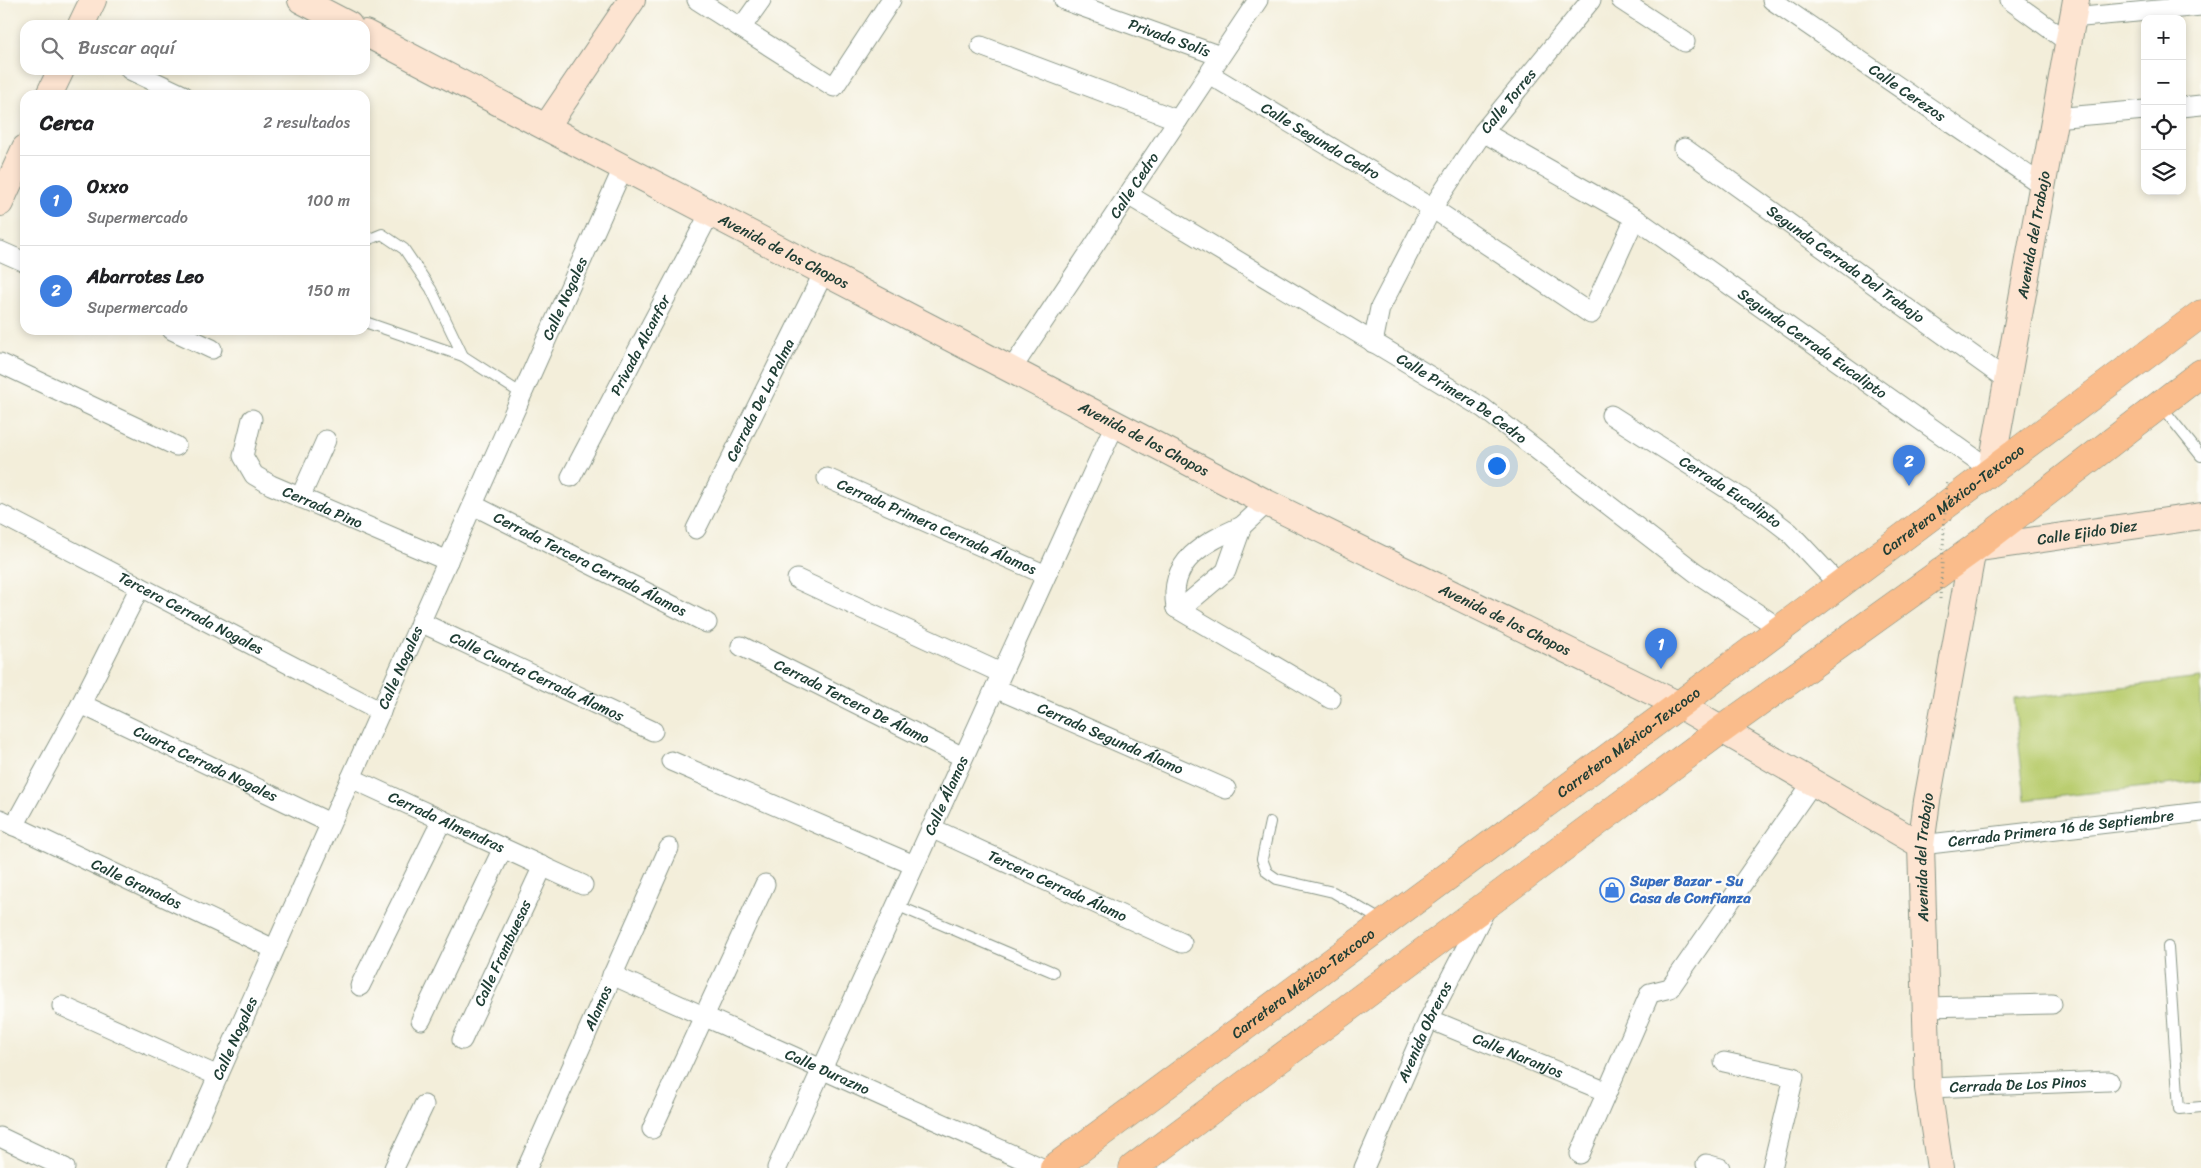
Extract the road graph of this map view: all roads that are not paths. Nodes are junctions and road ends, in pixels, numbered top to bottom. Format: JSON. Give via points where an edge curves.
{"nodes":[{"id":1,"x":92,"y":0,"type":"edge"},
{"id":2,"x":632,"y":0,"type":"edge"},
{"id":3,"x":697,"y":0,"type":"edge"},
{"id":4,"x":761,"y":0,"type":"edge"},
{"id":5,"x":891,"y":0,"type":"edge"},
{"id":6,"x":1064,"y":0,"type":"edge"},
{"id":7,"x":1258,"y":0,"type":"edge"},
{"id":8,"x":1591,"y":0,"type":"edge"},
{"id":9,"x":1621,"y":0,"type":"edge"},
{"id":10,"x":1772,"y":0,"type":"edge"},
{"id":11,"x":2010,"y":0,"type":"edge"},
{"id":12,"x":309,"y":2,"type":"edge"},
{"id":13,"x":2201,"y":6,"type":"edge"},
{"id":14,"x":83,"y":20,"type":"edge"},
{"id":15,"x":340,"y":20,"type":"edge"},
{"id":16,"x":2072,"y":20,"type":"edge"},
{"id":17,"x":741,"y":28,"type":"junction"},
{"id":18,"x":370,"y":36,"type":"edge"},
{"id":19,"x":1685,"y":42,"type":"dead end"},
{"id":20,"x":981,"y":46,"type":"dead end"},
{"id":21,"x":1220,"y":56,"type":"junction"},
{"id":22,"x":1209,"y":74,"type":"junction"},
{"id":23,"x":59,"y":75,"type":"edge"},
{"id":24,"x":141,"y":75,"type":"edge"},
{"id":25,"x":51,"y":90,"type":"edge"},
{"id":26,"x":172,"y":90,"type":"edge"},
{"id":27,"x":2201,"y":105,"type":"edge"},
{"id":28,"x":2186,"y":107,"type":"edge"},
{"id":29,"x":2141,"y":110,"type":"edge"},
{"id":30,"x":2054,"y":118,"type":"junction"},
{"id":31,"x":1178,"y":120,"type":"junction"},
{"id":32,"x":546,"y":128,"type":"junction"},
{"id":33,"x":1483,"y":132,"type":"junction"},
{"id":34,"x":1684,"y":148,"type":"dead end"},
{"id":35,"x":20,"y":157,"type":"edge"},
{"id":36,"x":623,"y":168,"type":"junction"},
{"id":37,"x":2042,"y":185,"type":"junction"},
{"id":38,"x":3,"y":188,"type":"edge"},
{"id":39,"x":1128,"y":195,"type":"junction"},
{"id":40,"x":1432,"y":208,"type":"junction"},
{"id":41,"x":710,"y":213,"type":"junction"},
{"id":42,"x":1635,"y":218,"type":"junction"},
{"id":43,"x":370,"y":239,"type":"edge"},
{"id":44,"x":0,"y":251,"type":"edge"},
{"id":45,"x":20,"y":260,"type":"edge"},
{"id":46,"x":824,"y":272,"type":"junction"},
{"id":47,"x":2201,"y":314,"type":"edge"},
{"id":48,"x":370,"y":324,"type":"edge"},
{"id":49,"x":183,"y":335,"type":"edge"},
{"id":50,"x":1373,"y":343,"type":"junction"},
{"id":51,"x":212,"y":349,"type":"dead end"},
{"id":52,"x":463,"y":356,"type":"junction"},
{"id":53,"x":0,"y":363,"type":"edge"},
{"id":54,"x":1011,"y":370,"type":"junction"},
{"id":55,"x":2201,"y":373,"type":"edge"},
{"id":56,"x":2007,"y":380,"type":"junction"},
{"id":57,"x":522,"y":394,"type":"junction"},
{"id":58,"x":2160,"y":405,"type":"junction"},
{"id":59,"x":1612,"y":415,"type":"dead end"},
{"id":60,"x":252,"y":419,"type":"dead end"},
{"id":61,"x":1115,"y":424,"type":"junction"},
{"id":62,"x":326,"y":440,"type":"dead end"},
{"id":63,"x":176,"y":446,"type":"dead end"},
{"id":64,"x":2201,"y":456,"type":"edge"},
{"id":65,"x":1991,"y":470,"type":"junction"},
{"id":66,"x":571,"y":477,"type":"dead end"},
{"id":67,"x":827,"y":478,"type":"dead end"},
{"id":68,"x":300,"y":498,"type":"junction"},
{"id":69,"x":1267,"y":503,"type":"junction"},
{"id":70,"x":473,"y":506,"type":"junction"},
{"id":71,"x":0,"y":514,"type":"edge"},
{"id":72,"x":2201,"y":516,"type":"edge"},
{"id":73,"x":1242,"y":526,"type":"junction"},
{"id":74,"x":696,"y":529,"type":"dead end"},
{"id":75,"x":1973,"y":549,"type":"junction"},
{"id":76,"x":448,"y":561,"type":"junction"},
{"id":77,"x":1046,"y":575,"type":"junction"},
{"id":78,"x":797,"y":579,"type":"dead end"},
{"id":79,"x":1838,"y":584,"type":"junction"},
{"id":80,"x":140,"y":587,"type":"junction"},
{"id":81,"x":1176,"y":608,"type":"junction"},
{"id":82,"x":420,"y":622,"type":"junction"},
{"id":83,"x":707,"y":623,"type":"dead end"},
{"id":84,"x":1779,"y":628,"type":"junction"},
{"id":85,"x":740,"y":646,"type":"dead end"},
{"id":86,"x":998,"y":681,"type":"junction"},
{"id":87,"x":1330,"y":700,"type":"dead end"},
{"id":88,"x":81,"y":704,"type":"junction"},
{"id":89,"x":1679,"y":705,"type":"junction"},
{"id":90,"x":381,"y":712,"type":"junction"},
{"id":91,"x":1721,"y":730,"type":"junction"},
{"id":92,"x":653,"y":732,"type":"dead end"},
{"id":93,"x":963,"y":757,"type":"junction"},
{"id":94,"x":671,"y":761,"type":"dead end"},
{"id":95,"x":351,"y":778,"type":"junction"},
{"id":96,"x":1813,"y":782,"type":"junction"},
{"id":97,"x":1226,"y":789,"type":"dead end"},
{"id":98,"x":2201,"y":812,"type":"edge"},
{"id":99,"x":442,"y":820,"type":"junction"},
{"id":100,"x":1270,"y":822,"type":"dead end"},
{"id":101,"x":7,"y":823,"type":"edge"},
{"id":102,"x":330,"y":823,"type":"junction"},
{"id":103,"x":931,"y":828,"type":"junction"},
{"id":104,"x":1921,"y":845,"type":"junction"},
{"id":105,"x":503,"y":848,"type":"junction"},
{"id":106,"x":669,"y":848,"type":"dead end"},
{"id":107,"x":914,"y":865,"type":"junction"},
{"id":108,"x":543,"y":866,"type":"junction"},
{"id":109,"x":765,"y":884,"type":"dead end"},
{"id":110,"x":584,"y":885,"type":"dead end"},
{"id":111,"x":1491,"y":900,"type":"junction"},
{"id":112,"x":896,"y":905,"type":"junction"},
{"id":113,"x":1385,"y":923,"type":"junction"},
{"id":114,"x":1182,"y":943,"type":"dead end"},
{"id":115,"x":2168,"y":947,"type":"dead end"},
{"id":116,"x":274,"y":949,"type":"junction"},
{"id":117,"x":1053,"y":972,"type":"dead end"},
{"id":118,"x":612,"y":975,"type":"junction"},
{"id":119,"x":360,"y":986,"type":"dead end"},
{"id":120,"x":2052,"y":1004,"type":"dead end"},
{"id":121,"x":62,"y":1006,"type":"dead end"},
{"id":122,"x":1926,"y":1007,"type":"junction"},
{"id":123,"x":704,"y":1016,"type":"junction"},
{"id":124,"x":421,"y":1020,"type":"dead end"},
{"id":125,"x":1429,"y":1020,"type":"junction"},
{"id":126,"x":462,"y":1040,"type":"dead end"},
{"id":127,"x":1724,"y":1062,"type":"dead end"},
{"id":128,"x":821,"y":1069,"type":"junction"},
{"id":129,"x":218,"y":1076,"type":"junction"},
{"id":130,"x":2109,"y":1081,"type":"dead end"},
{"id":131,"x":1928,"y":1088,"type":"junction"},
{"id":132,"x":1607,"y":1092,"type":"junction"},
{"id":133,"x":424,"y":1105,"type":"dead end"},
{"id":134,"x":2201,"y":1107,"type":"edge"},
{"id":135,"x":652,"y":1129,"type":"dead end"},
{"id":136,"x":0,"y":1136,"type":"edge"},
{"id":137,"x":1580,"y":1154,"type":"dead end"},
{"id":138,"x":65,"y":1168,"type":"edge"},
{"id":139,"x":177,"y":1168,"type":"edge"},
{"id":140,"x":394,"y":1168,"type":"edge"},
{"id":141,"x":527,"y":1168,"type":"edge"},
{"id":142,"x":776,"y":1168,"type":"edge"},
{"id":143,"x":1042,"y":1168,"type":"edge"},
{"id":144,"x":1054,"y":1168,"type":"edge"},
{"id":145,"x":1134,"y":1168,"type":"edge"},
{"id":146,"x":1364,"y":1168,"type":"edge"},
{"id":147,"x":1772,"y":1168,"type":"edge"},
{"id":148,"x":1940,"y":1168,"type":"edge"}],
"edges":[{"from":1,"to":14,"type":"street"},
{"from":2,"to":32,"type":"street"},
{"from":3,"to":17,"type":"street"},
{"from":4,"to":17,"type":"street"},
{"from":5,"to":17,"type":"street","via":[[834,87]]},
{"from":6,"to":21,"type":"street","name":"Privada Solís"},
{"from":7,"to":21,"type":"street","name":"Calle Cedro"},
{"from":8,"to":33,"type":"street","name":"Calle Torres"},
{"from":9,"to":19,"type":"street"},
{"from":10,"to":37,"type":"street","name":"Calle Cerezos"},
{"from":11,"to":16,"type":"street"},
{"from":12,"to":15,"type":"street"},
{"from":13,"to":16,"type":"street"},
{"from":16,"to":30,"type":"street","name":"Avenida del Trabajo"},
{"from":18,"to":32,"type":"street","name":"Avenida de los Chopos"},
{"from":20,"to":31,"type":"street"},
{"from":21,"to":22,"type":"street","name":"Calle Cedro"},
{"from":22,"to":31,"type":"street","name":"Calle Cedro"},
{"from":22,"to":40,"type":"street","name":"Calle Segunda Cedro"},
{"from":23,"to":25,"type":"street"},
{"from":24,"to":26,"type":"street"},
{"from":27,"to":28,"type":"street"},
{"from":29,"to":30,"type":"street"},
{"from":30,"to":37,"type":"street","name":"Avenida del Trabajo"},
{"from":31,"to":39,"type":"street","name":"Calle Cedro"},
{"from":32,"to":36,"type":"street","name":"Avenida de los Chopos"},
{"from":33,"to":40,"type":"street","name":"Calle Torres"},
{"from":33,"to":42,"type":"street","name":"Segunda Cerrada Eucalipto"},
{"from":34,"to":56,"type":"street","name":"Segunda Cerrada Del Trabajo"},
{"from":35,"to":38,"type":"street"},
{"from":36,"to":41,"type":"street","name":"Avenida de los Chopos"},
{"from":36,"to":57,"type":"street","name":"Calle Nogales"},
{"from":37,"to":56,"type":"street","name":"Avenida del Trabajo"},
{"from":39,"to":50,"type":"street","name":"Calle Primera De Cedro"},
{"from":39,"to":54,"type":"street","name":"Calle Cedro"},
{"from":40,"to":42,"type":"street","via":[[1591,314]]},
{"from":40,"to":50,"type":"street","name":"Calle Torres","via":[[1380,308]]},
{"from":41,"to":46,"type":"street","name":"Avenida de los Chopos"},
{"from":41,"to":66,"type":"street","name":"Privada Alcanfor"},
{"from":42,"to":65,"type":"street","name":"Segunda Cerrada Eucalipto"},
{"from":43,"to":52,"type":"lane","via":[[382,234],[404,249],[431,289]]},
{"from":44,"to":45,"type":"street"},
{"from":46,"to":54,"type":"street","name":"Avenida de los Chopos"},
{"from":46,"to":74,"type":"street","name":"Cerrada De La Palma"},
{"from":47,"to":65,"type":"highway","name":"Carretera México-Texcoco"},
{"from":48,"to":52,"type":"lane"},
{"from":49,"to":51,"type":"street"},
{"from":50,"to":84,"type":"street","name":"Calle Primera De Cedro","via":[[1483,408],[1695,572]]},
{"from":52,"to":57,"type":"lane"},
{"from":53,"to":63,"type":"street"},
{"from":54,"to":61,"type":"street","name":"Avenida de los Chopos"},
{"from":55,"to":58,"type":"highway"},
{"from":56,"to":65,"type":"street","name":"Avenida del Trabajo"},
{"from":57,"to":70,"type":"street","name":"Calle Nogales"},
{"from":58,"to":64,"type":"lane"},
{"from":58,"to":75,"type":"highway"},
{"from":59,"to":79,"type":"street","name":"Cerrada Eucalipto","via":[[1759,509],[1789,532]]},
{"from":60,"to":68,"type":"street","name":"Cerrada Pino","via":[[243,456],[254,475]]},
{"from":61,"to":69,"type":"street","name":"Avenida de los Chopos"},
{"from":61,"to":77,"type":"street","name":"Calle Álamos"},
{"from":62,"to":68,"type":"street"},
{"from":65,"to":79,"type":"highway","name":"Carretera México-Texcoco"},
{"from":67,"to":77,"type":"street","name":"Cerrada Primera Cerrada Álamos"},
{"from":68,"to":76,"type":"street","name":"Cerrada Pino"},
{"from":69,"to":73,"type":"street"},
{"from":69,"to":89,"type":"street","name":"Avenida de los Chopos"},
{"from":70,"to":76,"type":"street","name":"Calle Nogales"},
{"from":70,"to":83,"type":"street","name":"Cerrada Tercera Cerrada Álamos"},
{"from":71,"to":80,"type":"street","name":"Tercera Cerrada Nogales"},
{"from":72,"to":75,"type":"street","name":"Calle Ejido Diez"},
{"from":73,"to":81,"type":"street","via":[[1226,571],[1188,603]]},
{"from":73,"to":81,"type":"street","via":[[1194,552],[1178,573],[1173,591]]},
{"from":75,"to":91,"type":"highway"},
{"from":75,"to":104,"type":"street","name":"Avenida del Trabajo"},
{"from":76,"to":82,"type":"street","name":"Calle Nogales"},
{"from":77,"to":86,"type":"street","name":"Calle Álamos"},
{"from":78,"to":86,"type":"street","name":"Cerrada Segunda Álamo"},
{"from":79,"to":84,"type":"highway","name":"Carretera México-Texcoco"},
{"from":80,"to":88,"type":"street"},
{"from":80,"to":90,"type":"street","name":"Tercera Cerrada Nogales"},
{"from":81,"to":87,"type":"street"},
{"from":82,"to":90,"type":"street","name":"Calle Nogales"},
{"from":82,"to":92,"type":"street","name":"Calle Cuarta Cerrada Álamos"},
{"from":84,"to":89,"type":"highway","name":"Carretera México-Texcoco"},
{"from":85,"to":93,"type":"street","name":"Cerrada Tercera De Álamo"},
{"from":86,"to":93,"type":"street","name":"Calle Álamos"},
{"from":86,"to":97,"type":"street","name":"Cerrada Segunda Álamo"},
{"from":88,"to":101,"type":"street"},
{"from":88,"to":102,"type":"street","name":"Cuarta Cerrada Nogales"},
{"from":89,"to":91,"type":"street","name":"Avenida de los Chopos"},
{"from":89,"to":113,"type":"highway","name":"Carretera México-Texcoco"},
{"from":90,"to":95,"type":"street","name":"Calle Nogales"},
{"from":91,"to":96,"type":"street","name":"Avenida de los Chopos"},
{"from":91,"to":111,"type":"highway"},
{"from":93,"to":103,"type":"street","name":"Calle Álamos"},
{"from":94,"to":107,"type":"street"},
{"from":95,"to":99,"type":"street","name":"Cerrada Almendras"},
{"from":95,"to":102,"type":"street","name":"Calle Nogales"},
{"from":96,"to":104,"type":"street","name":"Avenida de los Chopos"},
{"from":96,"to":132,"type":"street","via":[[1670,988],[1650,993]]},
{"from":98,"to":104,"type":"street","name":"Cerrada Primera 16 de Septiembre"},
{"from":99,"to":105,"type":"street","name":"Cerrada Almendras"},
{"from":99,"to":119,"type":"street"},
{"from":100,"to":113,"type":"lane","via":[[1262,859],[1267,872],[1277,879],[1333,892]]},
{"from":101,"to":116,"type":"street","name":"Calle Granados"},
{"from":102,"to":116,"type":"street","name":"Calle Nogales"},
{"from":103,"to":107,"type":"street","name":"Calle Álamos"},
{"from":103,"to":114,"type":"street","name":"Tercera Cerrada Álamo"},
{"from":104,"to":122,"type":"street","name":"Avenida del Trabajo"},
{"from":105,"to":108,"type":"street","name":"Cerrada Almendras"},
{"from":105,"to":124,"type":"street"},
{"from":106,"to":118,"type":"street","name":"Alamos"},
{"from":107,"to":112,"type":"street","name":"Calle Álamos"},
{"from":108,"to":110,"type":"street","name":"Cerrada Almendras"},
{"from":108,"to":126,"type":"street","name":"Calle Frambuesas"},
{"from":109,"to":123,"type":"street"},
{"from":111,"to":125,"type":"street","name":"Avenida Obreros"},
{"from":111,"to":145,"type":"highway"},
{"from":112,"to":117,"type":"lane"},
{"from":112,"to":128,"type":"street","name":"Calle Álamos"},
{"from":113,"to":144,"type":"highway","name":"Carretera México-Texcoco"},
{"from":115,"to":134,"type":"lane","via":[[2179,1108]]},
{"from":116,"to":129,"type":"street","name":"Calle Nogales"},
{"from":118,"to":123,"type":"street","name":"Calle Durazno"},
{"from":118,"to":141,"type":"street","name":"Alamos"},
{"from":120,"to":122,"type":"street"},
{"from":121,"to":129,"type":"street"},
{"from":122,"to":131,"type":"street","name":"Avenida del Trabajo"},
{"from":123,"to":128,"type":"street","name":"Calle Durazno"},
{"from":123,"to":135,"type":"street"},
{"from":125,"to":132,"type":"street","name":"Calle Naranjos"},
{"from":125,"to":146,"type":"street","name":"Avenida Obreros"},
{"from":127,"to":147,"type":"street","via":[[1794,1077]]},
{"from":128,"to":142,"type":"street","name":"Calle Álamos"},
{"from":128,"to":143,"type":"street","name":"Calle Durazno"},
{"from":129,"to":139,"type":"street","name":"Calle Nogales"},
{"from":130,"to":131,"type":"street","name":"Cerrada De Los Pinos"},
{"from":131,"to":148,"type":"street","name":"Avenida del Trabajo"},
{"from":132,"to":137,"type":"street"},
{"from":133,"to":140,"type":"street"},
{"from":136,"to":138,"type":"street"}]}
